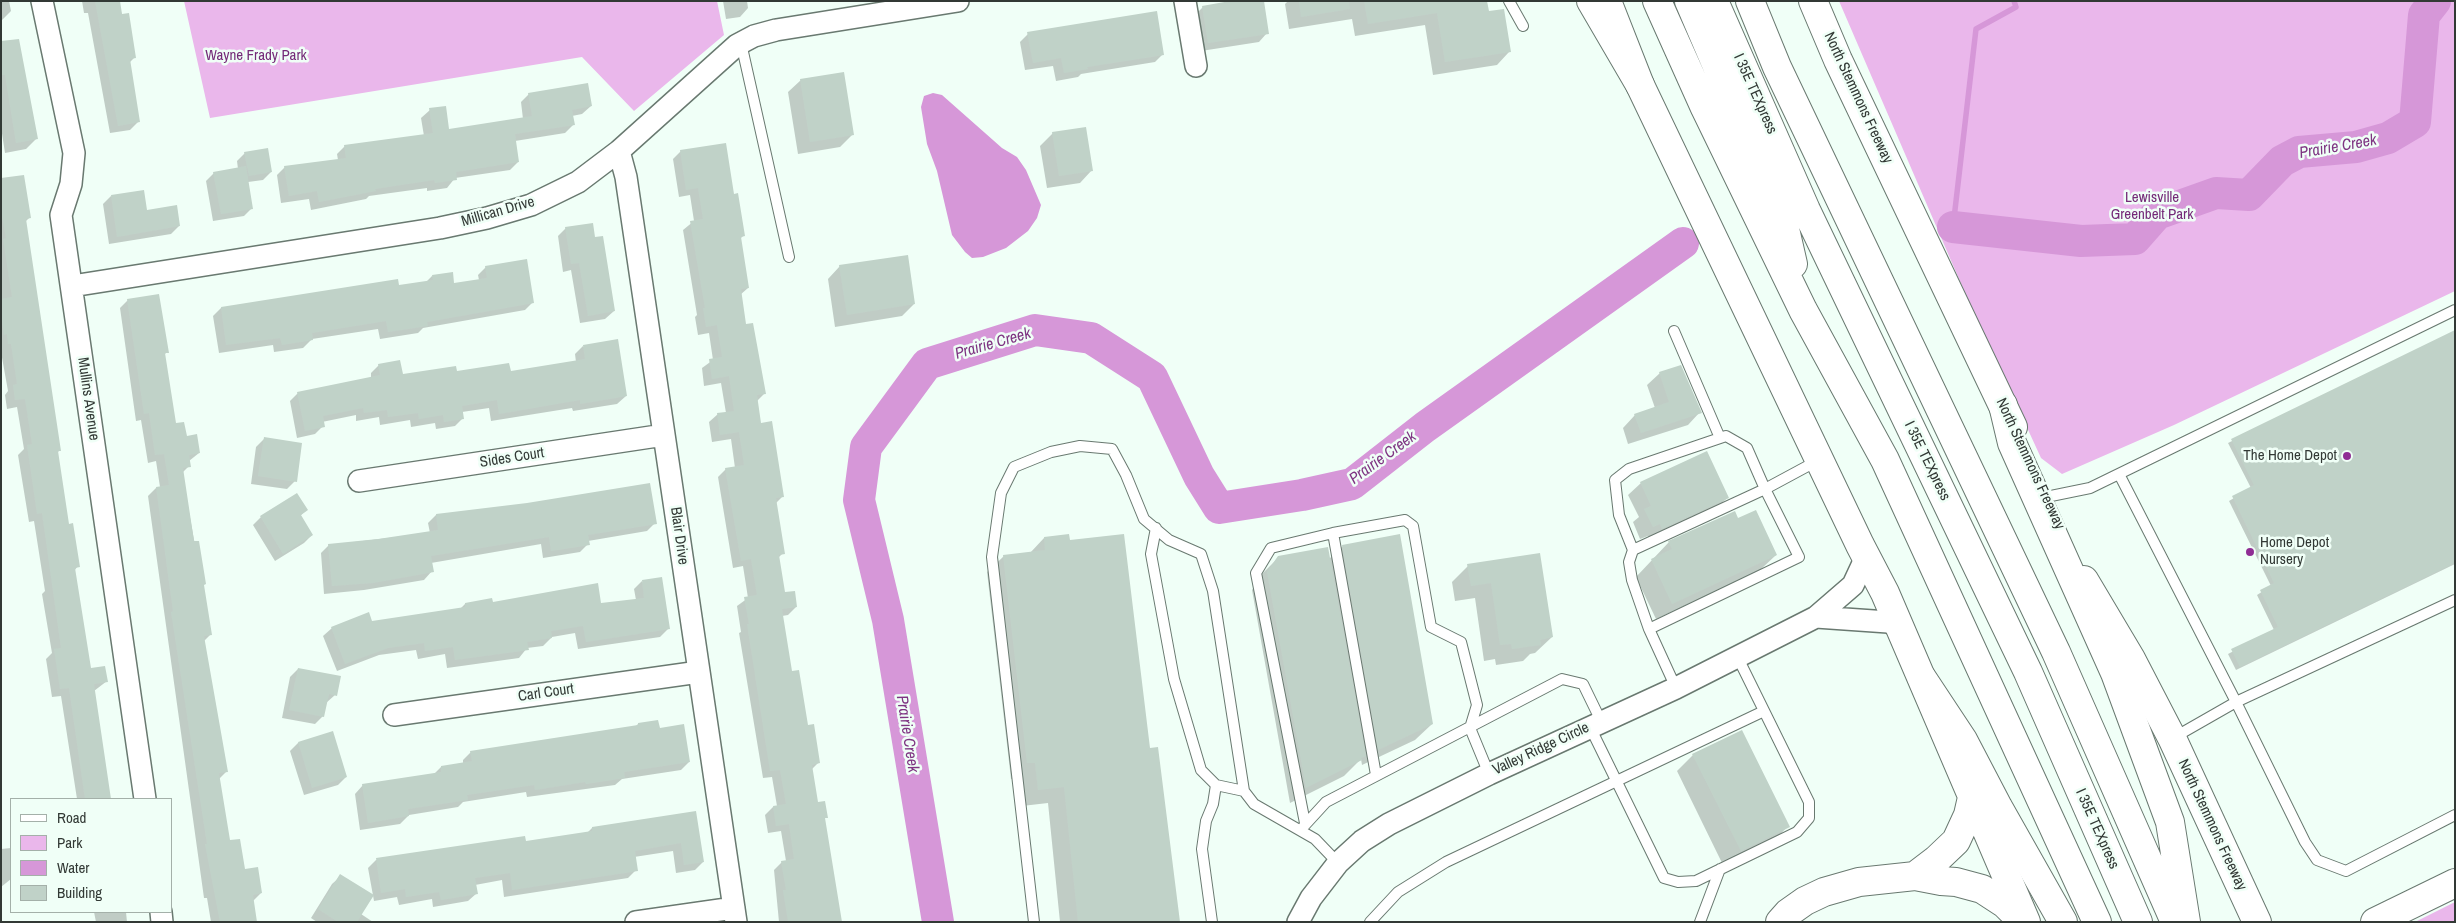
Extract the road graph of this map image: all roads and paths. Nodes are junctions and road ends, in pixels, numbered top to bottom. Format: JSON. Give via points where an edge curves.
{"nodes":[{"id":1,"x":42,"y":1,"type":"edge"},
{"id":2,"x":958,"y":1,"type":"edge"},
{"id":3,"x":1185,"y":1,"type":"edge"},
{"id":4,"x":1509,"y":1,"type":"edge"},
{"id":5,"x":1591,"y":1,"type":"edge"},
{"id":6,"x":1607,"y":1,"type":"edge"},
{"id":7,"x":1657,"y":1,"type":"edge"},
{"id":8,"x":1689,"y":1,"type":"edge"},
{"id":9,"x":1714,"y":1,"type":"edge"},
{"id":10,"x":1750,"y":1,"type":"edge"},
{"id":11,"x":1813,"y":1,"type":"edge"},
{"id":12,"x":889,"y":6,"type":"edge"},
{"id":13,"x":1523,"y":26,"type":"dead end"},
{"id":14,"x":741,"y":42,"type":"junction"},
{"id":15,"x":1196,"y":66,"type":"dead end"},
{"id":16,"x":1640,"y":85,"type":"junction"},
{"id":17,"x":619,"y":151,"type":"junction"},
{"id":18,"x":789,"y":257,"type":"dead end"},
{"id":19,"x":72,"y":286,"type":"junction"},
{"id":20,"x":1803,"y":310,"type":"junction"},
{"id":21,"x":2455,"y":310,"type":"edge"},
{"id":22,"x":1674,"y":330,"type":"dead end"},
{"id":23,"x":2003,"y":405,"type":"junction"},
{"id":24,"x":664,"y":435,"type":"junction"},
{"id":25,"x":1720,"y":438,"type":"junction"},
{"id":26,"x":1819,"y":460,"type":"junction"},
{"id":27,"x":2119,"y":474,"type":"junction"},
{"id":28,"x":359,"y":481,"type":"dead end"},
{"id":29,"x":1765,"y":489,"type":"junction"},
{"id":30,"x":2046,"y":498,"type":"junction"},
{"id":31,"x":1156,"y":528,"type":"junction"},
{"id":32,"x":1333,"y":533,"type":"junction"},
{"id":33,"x":1633,"y":550,"type":"junction"},
{"id":34,"x":1866,"y":557,"type":"junction"},
{"id":35,"x":2455,"y":600,"type":"edge"},
{"id":36,"x":1816,"y":617,"type":"junction"},
{"id":37,"x":1900,"y":626,"type":"junction"},
{"id":38,"x":1649,"y":629,"type":"junction"},
{"id":39,"x":1737,"y":656,"type":"junction"},
{"id":40,"x":699,"y":672,"type":"junction"},
{"id":41,"x":1922,"y":678,"type":"junction"},
{"id":42,"x":1676,"y":688,"type":"junction"},
{"id":43,"x":2236,"y":702,"type":"junction"},
{"id":44,"x":1764,"y":712,"type":"junction"},
{"id":45,"x":394,"y":715,"type":"dead end"},
{"id":46,"x":1595,"y":724,"type":"junction"},
{"id":47,"x":1470,"y":728,"type":"junction"},
{"id":48,"x":2172,"y":738,"type":"junction"},
{"id":49,"x":1490,"y":774,"type":"junction"},
{"id":50,"x":1376,"y":775,"type":"junction"},
{"id":51,"x":1617,"y":782,"type":"junction"},
{"id":52,"x":1216,"y":785,"type":"junction"},
{"id":53,"x":1244,"y":791,"type":"junction"},
{"id":54,"x":1973,"y":793,"type":"junction"},
{"id":55,"x":144,"y":798,"type":"edge"},
{"id":56,"x":2455,"y":816,"type":"edge"},
{"id":57,"x":1304,"y":827,"type":"junction"},
{"id":58,"x":1338,"y":863,"type":"junction"},
{"id":59,"x":1720,"y":869,"type":"junction"},
{"id":60,"x":1915,"y":876,"type":"junction"},
{"id":61,"x":2455,"y":883,"type":"edge"},
{"id":62,"x":735,"y":915,"type":"edge"},
{"id":63,"x":2254,"y":916,"type":"edge"},
{"id":64,"x":636,"y":922,"type":"edge"},
{"id":65,"x":1034,"y":922,"type":"edge"},
{"id":66,"x":1212,"y":922,"type":"edge"},
{"id":67,"x":1298,"y":922,"type":"edge"},
{"id":68,"x":1370,"y":922,"type":"edge"},
{"id":69,"x":1700,"y":922,"type":"edge"},
{"id":70,"x":1780,"y":922,"type":"edge"},
{"id":71,"x":2025,"y":922,"type":"edge"},
{"id":72,"x":2063,"y":922,"type":"edge"},
{"id":73,"x":2097,"y":922,"type":"edge"},
{"id":74,"x":2138,"y":922,"type":"edge"},
{"id":75,"x":2175,"y":922,"type":"edge"},
{"id":76,"x":2186,"y":922,"type":"edge"},
{"id":77,"x":2279,"y":922,"type":"edge"},
{"id":78,"x":2375,"y":922,"type":"edge"}],
"edges":[{"from":1,"to":19,"type":"street","name":"Mullins Avenue","via":[[74,153],[71,184],[61,216]]},
{"from":2,"to":12,"type":"street","name":"Millican Drive"},
{"from":3,"to":15,"type":"street"},
{"from":4,"to":13,"type":"lane"},
{"from":5,"to":16,"type":"main road"},
{"from":6,"to":16,"type":"main road"},
{"from":7,"to":20,"type":"main road"},
{"from":8,"to":20,"type":"main road","via":[[1783,220]]},
{"from":9,"to":74,"type":"main road","name":"I 35E TEXpress","via":[[1806,210],[2028,672]]},
{"from":10,"to":75,"type":"main road","via":[[1777,66],[2056,652]]},
{"from":11,"to":23,"type":"main road","name":"North Stemmons Freeway"},
{"from":12,"to":14,"type":"street","name":"Millican Drive","via":[[776,30]]},
{"from":14,"to":17,"type":"street","name":"Millican Drive"},
{"from":14,"to":18,"type":"lane"},
{"from":16,"to":26,"type":"main road"},
{"from":17,"to":19,"type":"street","name":"Millican Drive","via":[[578,182],[531,205],[487,218]]},
{"from":17,"to":24,"type":"street","name":"Blair Drive","via":[[626,177]]},
{"from":19,"to":55,"type":"street","name":"Mullins Avenue"},
{"from":20,"to":73,"type":"main road","via":[[1885,460]]},
{"from":21,"to":27,"type":"lane"},
{"from":22,"to":25,"type":"lane"},
{"from":23,"to":30,"type":"main road","name":"North Stemmons Freeway"},
{"from":23,"to":76,"type":"main road","via":[[2012,443],[2114,673],[2170,822]]},
{"from":24,"to":28,"type":"street","name":"Sides Court"},
{"from":24,"to":40,"type":"street","name":"Blair Drive"},
{"from":25,"to":29,"type":"lane","via":[[1726,436],[1747,448]]},
{"from":25,"to":33,"type":"lane","via":[[1629,469],[1615,480],[1619,515]]},
{"from":26,"to":29,"type":"lane"},
{"from":26,"to":34,"type":"main road"},
{"from":27,"to":30,"type":"lane","via":[[2090,488]]},
{"from":27,"to":43,"type":"lane"},
{"from":29,"to":33,"type":"lane"},
{"from":29,"to":38,"type":"lane","via":[[1799,557]]},
{"from":30,"to":48,"type":"main road","name":"North Stemmons Freeway","via":[[2084,580],[2131,659]]},
{"from":31,"to":52,"type":"lane","via":[[1151,554],[1174,679],[1201,770]]},
{"from":31,"to":53,"type":"lane","via":[[1169,540],[1201,554],[1213,591]]},
{"from":31,"to":65,"type":"lane","via":[[1144,519],[1112,449],[1080,446],[1051,452],[1014,467],[1001,493],[992,557]]},
{"from":32,"to":47,"type":"lane","via":[[1405,520],[1413,526],[1431,627],[1461,642],[1477,706]]},
{"from":32,"to":50,"type":"lane"},
{"from":32,"to":57,"type":"lane","via":[[1271,548],[1256,573]]},
{"from":33,"to":38,"type":"lane","via":[[1629,562],[1632,580]]},
{"from":34,"to":36,"type":"street","name":"Valley Ridge Circle","via":[[1854,585]]},
{"from":34,"to":37,"type":"main road"},
{"from":35,"to":43,"type":"lane"},
{"from":36,"to":37,"type":"street","via":[[1888,622]]},
{"from":36,"to":39,"type":"street","name":"Valley Ridge Circle"},
{"from":37,"to":41,"type":"main road"},
{"from":38,"to":42,"type":"lane"},
{"from":39,"to":42,"type":"street","name":"Valley Ridge Circle"},
{"from":39,"to":44,"type":"lane"},
{"from":40,"to":45,"type":"street","name":"Carl Court"},
{"from":40,"to":62,"type":"street","name":"Blair Drive"},
{"from":41,"to":54,"type":"main road"},
{"from":41,"to":72,"type":"main road","via":[[1963,740]]},
{"from":42,"to":46,"type":"street","name":"Valley Ridge Circle"},
{"from":43,"to":48,"type":"lane"},
{"from":43,"to":56,"type":"lane","via":[[2317,860],[2346,871]]},
{"from":44,"to":51,"type":"lane"},
{"from":44,"to":59,"type":"lane","via":[[1809,802],[1809,818],[1797,832]]},
{"from":46,"to":47,"type":"lane","via":[[1583,684],[1562,679]]},
{"from":46,"to":49,"type":"street","name":"Valley Ridge Circle"},
{"from":46,"to":51,"type":"lane"},
{"from":47,"to":49,"type":"lane"},
{"from":47,"to":50,"type":"lane"},
{"from":48,"to":63,"type":"main road","name":"North Stemmons Freeway"},
{"from":49,"to":58,"type":"street","name":"Valley Ridge Circle","via":[[1388,824],[1362,841]]},
{"from":50,"to":57,"type":"lane","via":[[1326,802]]},
{"from":51,"to":59,"type":"lane","via":[[1664,878],[1678,882],[1696,881]]},
{"from":51,"to":68,"type":"lane","via":[[1446,862],[1398,892]]},
{"from":52,"to":53,"type":"lane"},
{"from":52,"to":66,"type":"lane","via":[[1202,849]]},
{"from":53,"to":57,"type":"lane","via":[[1254,804]]},
{"from":54,"to":60,"type":"main road","via":[[1968,815],[1956,841]]},
{"from":54,"to":71,"type":"main road"},
{"from":57,"to":58,"type":"lane"},
{"from":58,"to":67,"type":"street","name":"Valley Ridge Circle","via":[[1311,898]]},
{"from":59,"to":69,"type":"lane"},
{"from":60,"to":70,"type":"main road","via":[[1859,882],[1824,892],[1805,901]]},
{"from":60,"to":71,"type":"main road","via":[[1982,889]]},
{"from":61,"to":78,"type":"main road"},
{"from":62,"to":64,"type":"street"},
{"from":63,"to":77,"type":"main road"}]}
